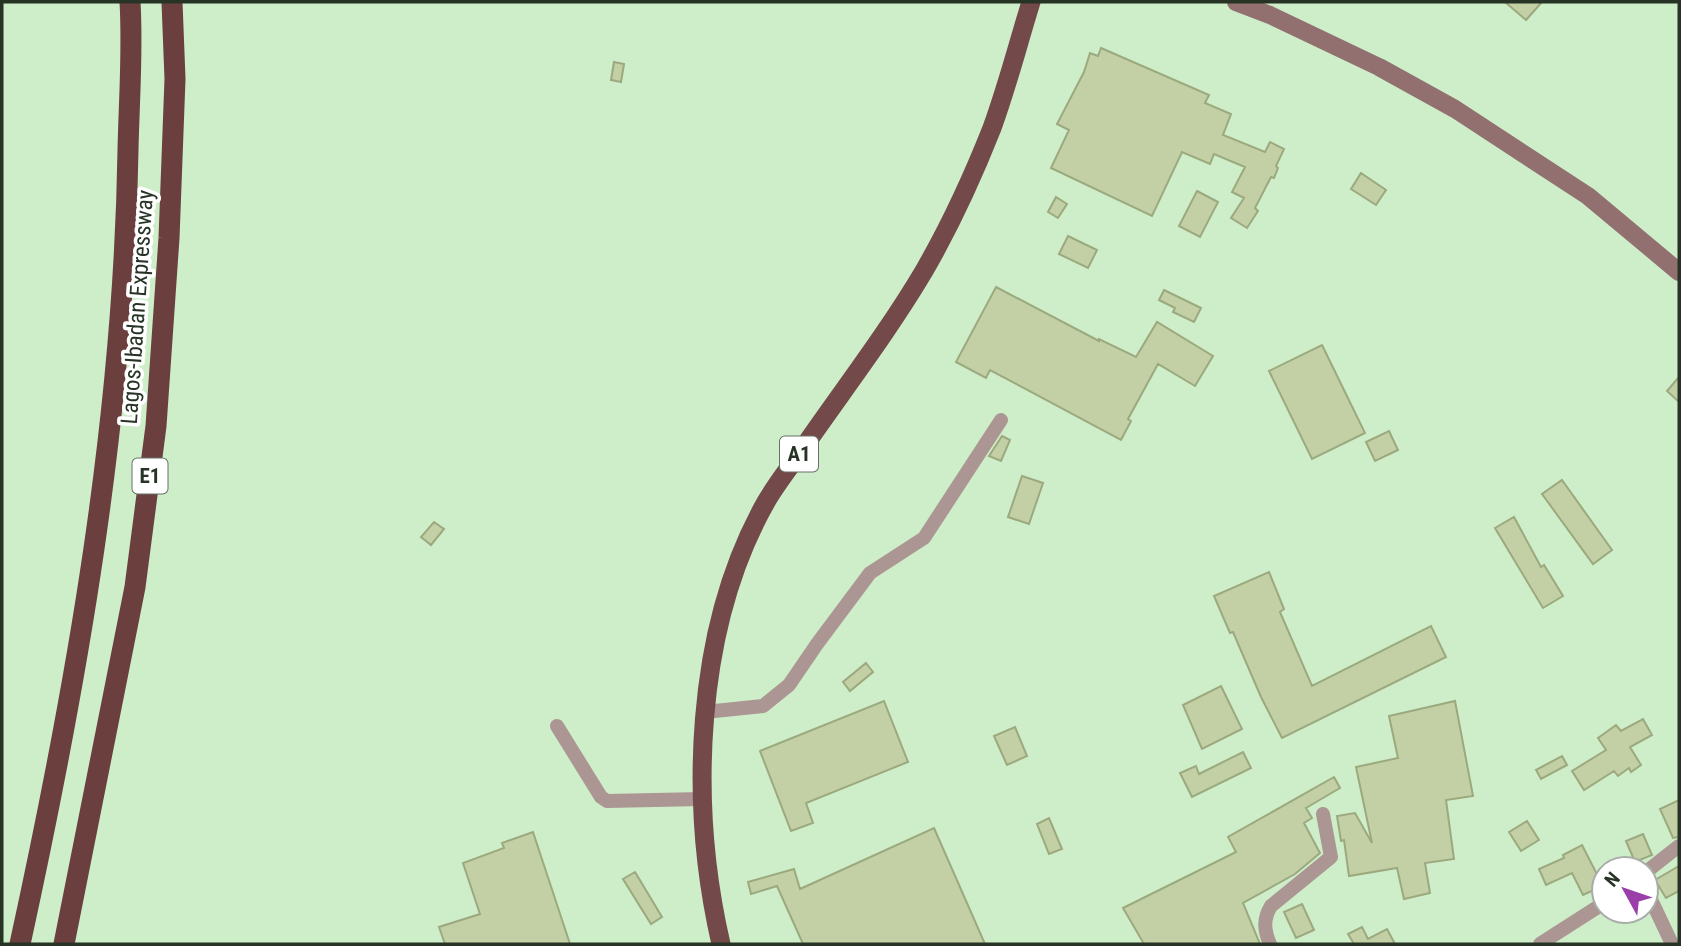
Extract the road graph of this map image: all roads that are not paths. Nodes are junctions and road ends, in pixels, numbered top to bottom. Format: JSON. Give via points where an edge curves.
{"nodes":[{"id":1,"x":130,"y":2,"type":"edge"},
{"id":2,"x":172,"y":2,"type":"edge"},
{"id":3,"x":1031,"y":2,"type":"edge"},
{"id":4,"x":1236,"y":2,"type":"edge"},
{"id":5,"x":1679,"y":272,"type":"edge"},
{"id":6,"x":1001,"y":420,"type":"dead end"},
{"id":7,"x":705,"y":712,"type":"junction"},
{"id":8,"x":557,"y":726,"type":"dead end"},
{"id":9,"x":702,"y":799,"type":"junction"},
{"id":10,"x":1323,"y":814,"type":"dead end"},
{"id":11,"x":1679,"y":846,"type":"edge"},
{"id":12,"x":1660,"y":861,"type":"edge"},
{"id":13,"x":1590,"y":912,"type":"edge"},
{"id":14,"x":1660,"y":919,"type":"edge"},
{"id":15,"x":20,"y":944,"type":"edge"},
{"id":16,"x":64,"y":944,"type":"edge"},
{"id":17,"x":721,"y":944,"type":"edge"},
{"id":18,"x":1270,"y":944,"type":"edge"},
{"id":19,"x":1540,"y":944,"type":"edge"},
{"id":20,"x":1672,"y":944,"type":"edge"}],
"edges":[{"from":1,"to":15,"type":"highway","name":"Lagos-Ibadan Expressway","number":"E1","via":[[127,218],[114,394],[55,782]]},
{"from":2,"to":16,"type":"highway","name":"Lagos-Ibadan Expressway","number":"E1","via":[[175,79],[169,238],[156,426],[135,587]]},
{"from":3,"to":7,"type":"highway","number":"A1","via":[[992,127],[925,268],[766,502],[724,609]]},
{"from":4,"to":5,"type":"main road","via":[[1379,67],[1455,109],[1588,196]]},
{"from":6,"to":7,"type":"street","via":[[923,538],[870,573],[789,685],[763,706]]},
{"from":7,"to":9,"type":"highway","number":"A1"},
{"from":8,"to":9,"type":"street","via":[[607,801]]},
{"from":9,"to":17,"type":"highway","number":"A1","via":[[712,906]]},
{"from":10,"to":18,"type":"street","via":[[1331,857],[1271,906],[1264,925]]},
{"from":11,"to":12,"type":"street"},
{"from":13,"to":19,"type":"street"},
{"from":14,"to":20,"type":"street"}]}
